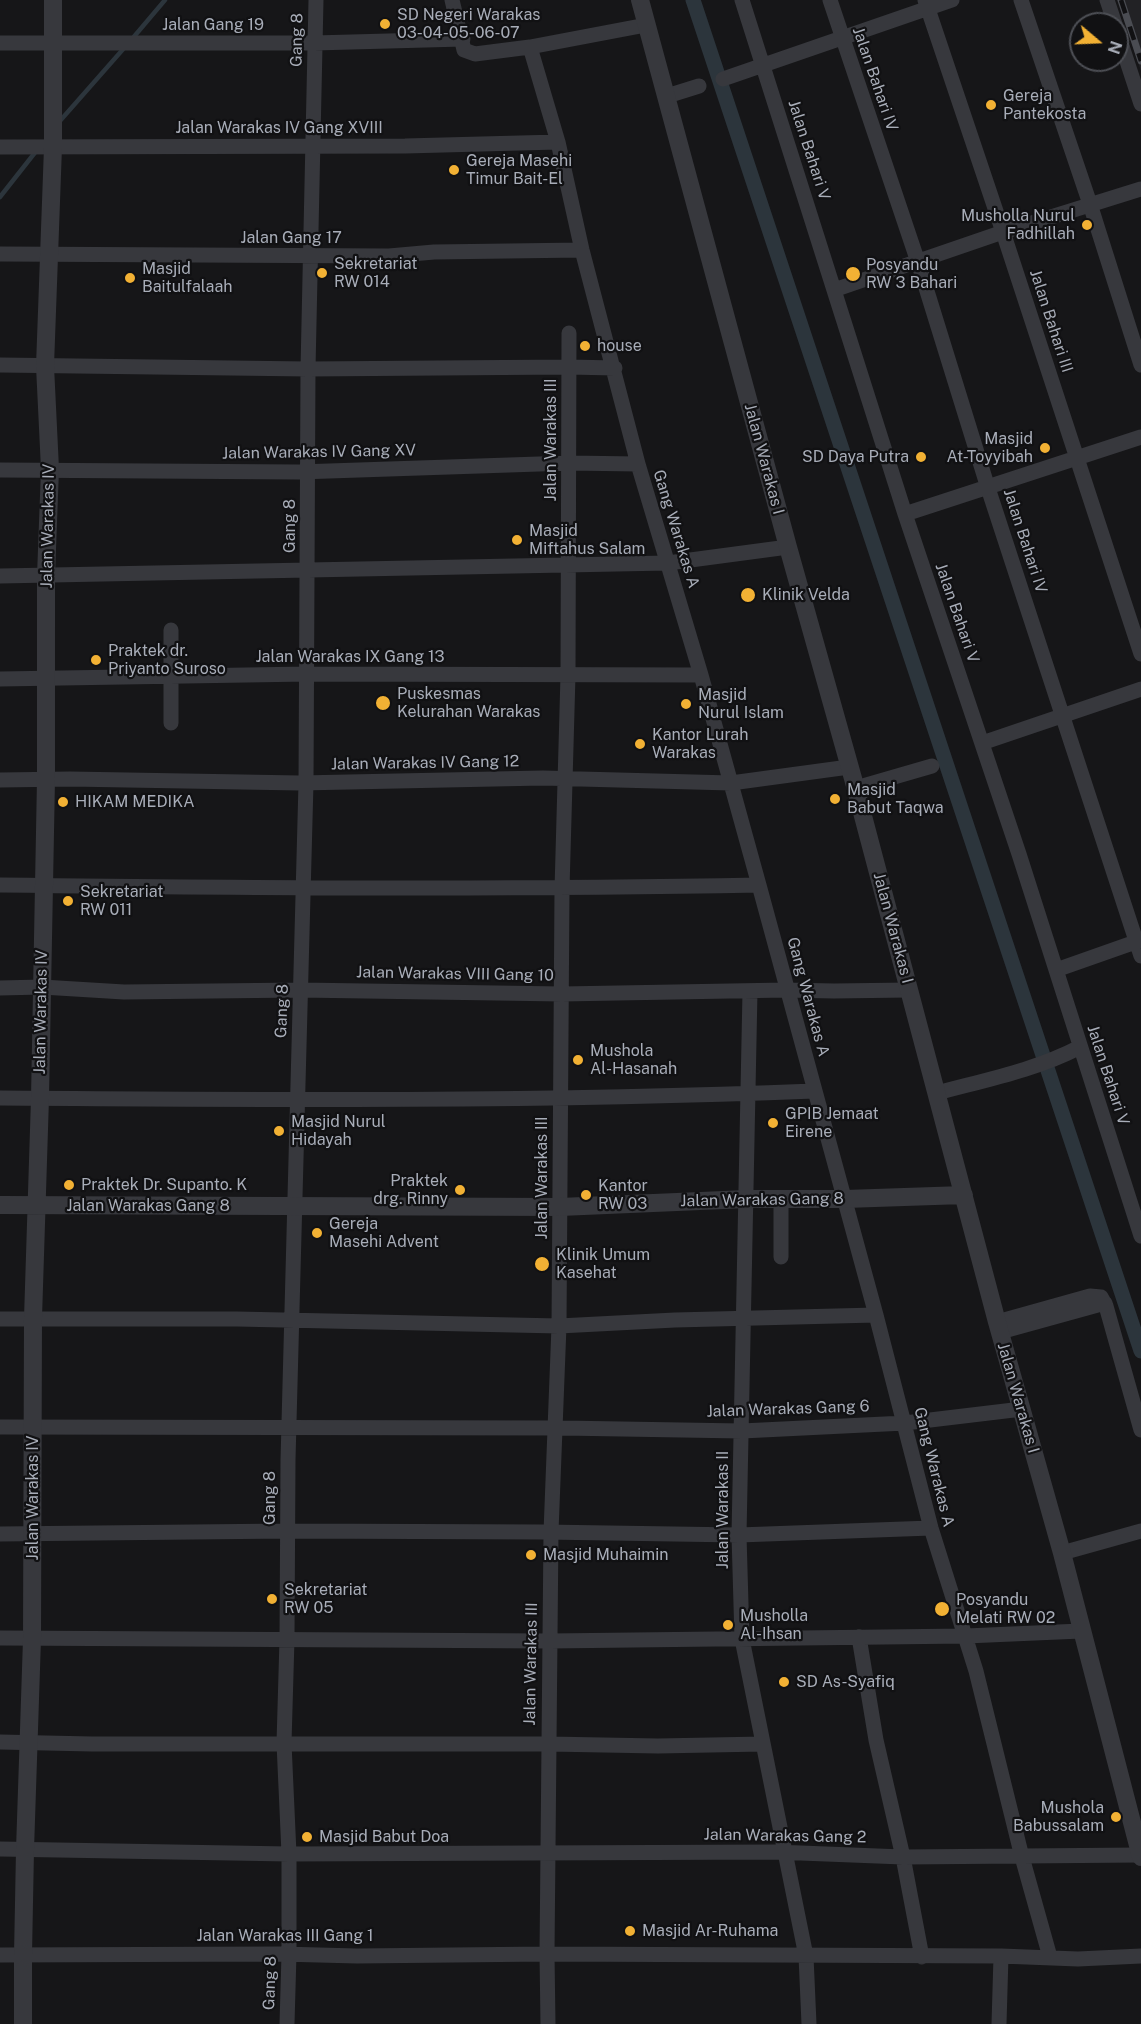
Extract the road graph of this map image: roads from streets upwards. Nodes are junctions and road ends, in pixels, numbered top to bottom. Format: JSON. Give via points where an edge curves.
{"nodes":[{"id":1,"x":53,"y":0,"type":"edge"},
{"id":2,"x":316,"y":0,"type":"edge"},
{"id":3,"x":452,"y":0,"type":"edge"},
{"id":4,"x":640,"y":0,"type":"edge"},
{"id":5,"x":742,"y":0,"type":"edge"},
{"id":6,"x":830,"y":0,"type":"edge"},
{"id":7,"x":952,"y":0,"type":"edge"},
{"id":8,"x":1021,"y":0,"type":"edge"},
{"id":9,"x":927,"y":4,"type":"edge"},
{"id":10,"x":646,"y":25,"type":"junction"},
{"id":11,"x":842,"y":37,"type":"junction"},
{"id":12,"x":463,"y":39,"type":"junction"},
{"id":13,"x":0,"y":43,"type":"edge"},
{"id":14,"x":53,"y":44,"type":"junction"},
{"id":15,"x":314,"y":44,"type":"junction"},
{"id":16,"x":530,"y":47,"type":"junction"},
{"id":17,"x":763,"y":64,"type":"junction"},
{"id":18,"x":1129,"y":68,"type":"edge"},
{"id":19,"x":723,"y":79,"type":"dead end"},
{"id":20,"x":699,"y":86,"type":"dead end"},
{"id":21,"x":667,"y":96,"type":"junction"},
{"id":22,"x":1141,"y":104,"type":"edge"},
{"id":23,"x":49,"y":140,"type":"junction"},
{"id":24,"x":558,"y":142,"type":"junction"},
{"id":25,"x":313,"y":146,"type":"junction"},
{"id":26,"x":0,"y":147,"type":"edge"},
{"id":27,"x":1141,"y":189,"type":"edge"},
{"id":28,"x":1090,"y":204,"type":"junction"},
{"id":29,"x":1004,"y":232,"type":"junction"},
{"id":30,"x":582,"y":250,"type":"junction"},
{"id":31,"x":0,"y":254,"type":"edge"},
{"id":32,"x":48,"y":256,"type":"junction"},
{"id":33,"x":310,"y":256,"type":"junction"},
{"id":34,"x":918,"y":262,"type":"junction"},
{"id":35,"x":834,"y":290,"type":"junction"},
{"id":36,"x":569,"y":333,"type":"dead end"},
{"id":37,"x":0,"y":365,"type":"edge"},
{"id":38,"x":1141,"y":365,"type":"edge"},
{"id":39,"x":45,"y":366,"type":"junction"},
{"id":40,"x":568,"y":367,"type":"junction"},
{"id":41,"x":615,"y":368,"type":"junction"},
{"id":42,"x":308,"y":369,"type":"junction"},
{"id":43,"x":1141,"y":437,"type":"edge"},
{"id":44,"x":1077,"y":458,"type":"junction"},
{"id":45,"x":569,"y":464,"type":"junction"},
{"id":46,"x":638,"y":464,"type":"junction"},
{"id":47,"x":0,"y":470,"type":"edge"},
{"id":48,"x":50,"y":470,"type":"junction"},
{"id":49,"x":308,"y":472,"type":"junction"},
{"id":50,"x":988,"y":488,"type":"junction"},
{"id":51,"x":905,"y":514,"type":"junction"},
{"id":52,"x":788,"y":547,"type":"junction"},
{"id":53,"x":668,"y":563,"type":"junction"},
{"id":54,"x":568,"y":566,"type":"junction"},
{"id":55,"x":307,"y":570,"type":"junction"},
{"id":56,"x":0,"y":576,"type":"edge"},
{"id":57,"x":46,"y":576,"type":"junction"},
{"id":58,"x":171,"y":630,"type":"dead end"},
{"id":59,"x":1141,"y":654,"type":"edge"},
{"id":60,"x":308,"y":674,"type":"junction"},
{"id":61,"x":568,"y":675,"type":"junction"},
{"id":62,"x":701,"y":675,"type":"junction"},
{"id":63,"x":171,"y":676,"type":"junction"},
{"id":64,"x":47,"y":678,"type":"junction"},
{"id":65,"x":0,"y":679,"type":"edge"},
{"id":66,"x":1141,"y":688,"type":"edge"},
{"id":67,"x":1062,"y":715,"type":"junction"},
{"id":68,"x":171,"y":723,"type":"dead end"},
{"id":69,"x":982,"y":742,"type":"junction"},
{"id":70,"x":932,"y":766,"type":"dead end"},
{"id":71,"x":849,"y":767,"type":"junction"},
{"id":72,"x":45,"y":779,"type":"junction"},
{"id":73,"x":565,"y":779,"type":"junction"},
{"id":74,"x":0,"y":780,"type":"edge"},
{"id":75,"x":306,"y":783,"type":"junction"},
{"id":76,"x":731,"y":783,"type":"junction"},
{"id":77,"x":856,"y":788,"type":"junction"},
{"id":78,"x":0,"y":885,"type":"edge"},
{"id":79,"x":44,"y":885,"type":"junction"},
{"id":80,"x":759,"y":885,"type":"junction"},
{"id":81,"x":304,"y":889,"type":"junction"},
{"id":82,"x":562,"y":889,"type":"junction"},
{"id":83,"x":1139,"y":946,"type":"edge"},
{"id":84,"x":1056,"y":970,"type":"junction"},
{"id":85,"x":42,"y":987,"type":"junction"},
{"id":86,"x":0,"y":988,"type":"edge"},
{"id":87,"x":300,"y":990,"type":"junction"},
{"id":88,"x":786,"y":990,"type":"junction"},
{"id":89,"x":909,"y":990,"type":"junction"},
{"id":90,"x":750,"y":991,"type":"junction"},
{"id":91,"x":562,"y":993,"type":"junction"},
{"id":92,"x":1080,"y":1047,"type":"junction"},
{"id":93,"x":814,"y":1091,"type":"junction"},
{"id":94,"x":749,"y":1093,"type":"junction"},
{"id":95,"x":937,"y":1093,"type":"junction"},
{"id":96,"x":561,"y":1097,"type":"junction"},
{"id":97,"x":0,"y":1098,"type":"edge"},
{"id":98,"x":40,"y":1098,"type":"junction"},
{"id":99,"x":297,"y":1100,"type":"junction"},
{"id":100,"x":964,"y":1195,"type":"junction"},
{"id":101,"x":1135,"y":1195,"type":"edge"},
{"id":102,"x":747,"y":1199,"type":"junction"},
{"id":103,"x":781,"y":1199,"type":"junction"},
{"id":104,"x":845,"y":1199,"type":"junction"},
{"id":105,"x":0,"y":1205,"type":"edge"},
{"id":106,"x":36,"y":1205,"type":"junction"},
{"id":107,"x":295,"y":1206,"type":"junction"},
{"id":108,"x":560,"y":1207,"type":"junction"},
{"id":109,"x":1141,"y":1236,"type":"edge"},
{"id":110,"x":781,"y":1257,"type":"dead end"},
{"id":111,"x":876,"y":1315,"type":"junction"},
{"id":112,"x":33,"y":1318,"type":"junction"},
{"id":113,"x":744,"y":1318,"type":"junction"},
{"id":114,"x":0,"y":1319,"type":"edge"},
{"id":115,"x":292,"y":1321,"type":"junction"},
{"id":116,"x":559,"y":1326,"type":"junction"},
{"id":117,"x":999,"y":1327,"type":"junction"},
{"id":118,"x":1022,"y":1409,"type":"junction"},
{"id":119,"x":905,"y":1423,"type":"junction"},
{"id":120,"x":0,"y":1427,"type":"edge"},
{"id":121,"x":289,"y":1427,"type":"junction"},
{"id":122,"x":33,"y":1428,"type":"junction"},
{"id":123,"x":555,"y":1428,"type":"junction"},
{"id":124,"x":1141,"y":1430,"type":"edge"},
{"id":125,"x":742,"y":1431,"type":"junction"},
{"id":126,"x":931,"y":1528,"type":"junction"},
{"id":127,"x":288,"y":1531,"type":"junction"},
{"id":128,"x":1141,"y":1531,"type":"edge"},
{"id":129,"x":551,"y":1532,"type":"junction"},
{"id":130,"x":0,"y":1533,"type":"edge"},
{"id":131,"x":33,"y":1533,"type":"junction"},
{"id":132,"x":739,"y":1535,"type":"junction"},
{"id":133,"x":1062,"y":1554,"type":"junction"},
{"id":134,"x":1081,"y":1632,"type":"junction"},
{"id":135,"x":966,"y":1636,"type":"junction"},
{"id":136,"x":859,"y":1637,"type":"junction"},
{"id":137,"x":0,"y":1638,"type":"edge"},
{"id":138,"x":33,"y":1639,"type":"junction"},
{"id":139,"x":287,"y":1639,"type":"junction"},
{"id":140,"x":742,"y":1639,"type":"junction"},
{"id":141,"x":550,"y":1641,"type":"junction"},
{"id":142,"x":0,"y":1742,"type":"edge"},
{"id":143,"x":30,"y":1742,"type":"junction"},
{"id":144,"x":284,"y":1743,"type":"junction"},
{"id":145,"x":549,"y":1744,"type":"junction"},
{"id":146,"x":763,"y":1744,"type":"junction"},
{"id":147,"x":0,"y":1850,"type":"edge"},
{"id":148,"x":25,"y":1850,"type":"junction"},
{"id":149,"x":784,"y":1852,"type":"junction"},
{"id":150,"x":288,"y":1854,"type":"junction"},
{"id":151,"x":548,"y":1854,"type":"junction"},
{"id":152,"x":1141,"y":1856,"type":"edge"},
{"id":153,"x":903,"y":1857,"type":"junction"},
{"id":154,"x":1022,"y":1857,"type":"junction"},
{"id":155,"x":289,"y":1954,"type":"junction"},
{"id":156,"x":547,"y":1954,"type":"junction"},
{"id":157,"x":0,"y":1955,"type":"edge"},
{"id":158,"x":22,"y":1955,"type":"junction"},
{"id":159,"x":806,"y":1956,"type":"junction"},
{"id":160,"x":1001,"y":1956,"type":"junction"},
{"id":161,"x":1141,"y":1956,"type":"edge"},
{"id":162,"x":922,"y":1957,"type":"junction"},
{"id":163,"x":1050,"y":1957,"type":"junction"},
{"id":164,"x":23,"y":2024,"type":"edge"},
{"id":165,"x":287,"y":2024,"type":"edge"},
{"id":166,"x":548,"y":2024,"type":"edge"},
{"id":167,"x":809,"y":2024,"type":"edge"},
{"id":168,"x":999,"y":2024,"type":"edge"}],
"edges":[{"from":1,"to":14,"type":"street","name":"Jalan Warakas IV"},
{"from":2,"to":15,"type":"street","name":"Gang 8"},
{"from":3,"to":12,"type":"street"},
{"from":4,"to":10,"type":"street","name":"Jalan Warakas I"},
{"from":5,"to":17,"type":"street","name":"Jalan Bahari V"},
{"from":6,"to":11,"type":"street","name":"Jalan Bahari IV"},
{"from":7,"to":9,"type":"street"},
{"from":8,"to":28,"type":"street"},
{"from":9,"to":11,"type":"street"},
{"from":9,"to":29,"type":"street","name":"Jalan Bahari III"},
{"from":10,"to":16,"type":"street"},
{"from":10,"to":21,"type":"street","name":"Jalan Warakas I"},
{"from":11,"to":17,"type":"street"},
{"from":11,"to":34,"type":"street","name":"Jalan Bahari IV"},
{"from":12,"to":15,"type":"street","name":"Jalan Gang 19"},
{"from":12,"to":16,"type":"street","via":[[464,50],[474,54]]},
{"from":13,"to":14,"type":"street","name":"Jalan Gang 19"},
{"from":14,"to":15,"type":"street","name":"Jalan Gang 19"},
{"from":14,"to":23,"type":"street","name":"Jalan Warakas IV"},
{"from":15,"to":25,"type":"street","name":"Gang 8"},
{"from":16,"to":24,"type":"street","name":"Gang Warakas A"},
{"from":17,"to":19,"type":"street"},
{"from":17,"to":35,"type":"street","name":"Jalan Bahari V"},
{"from":18,"to":22,"type":"street"},
{"from":20,"to":21,"type":"street"},
{"from":21,"to":52,"type":"street","name":"Jalan Warakas I"},
{"from":23,"to":25,"type":"street","name":"Jalan Warakas IV Gang XVIII"},
{"from":23,"to":26,"type":"street","name":"Jalan Warakas IV Gang XVIII"},
{"from":23,"to":32,"type":"street","name":"Jalan Warakas IV"},
{"from":24,"to":25,"type":"street","name":"Jalan Warakas IV Gang XVIII"},
{"from":24,"to":30,"type":"street","name":"Gang Warakas A"},
{"from":25,"to":33,"type":"street","name":"Gang 8"},
{"from":27,"to":28,"type":"street"},
{"from":28,"to":29,"type":"street"},
{"from":28,"to":38,"type":"street"},
{"from":29,"to":34,"type":"street"},
{"from":29,"to":44,"type":"street","name":"Jalan Bahari III"},
{"from":30,"to":33,"type":"street","name":"Jalan Gang 17"},
{"from":30,"to":41,"type":"street","name":"Gang Warakas A"},
{"from":31,"to":32,"type":"street","name":"Jalan Gang 17"},
{"from":32,"to":33,"type":"street","name":"Jalan Gang 17"},
{"from":32,"to":39,"type":"street","name":"Jalan Warakas IV"},
{"from":33,"to":42,"type":"street","name":"Gang 8"},
{"from":34,"to":35,"type":"street"},
{"from":34,"to":50,"type":"street","name":"Jalan Bahari IV"},
{"from":35,"to":51,"type":"street","name":"Jalan Bahari V"},
{"from":36,"to":40,"type":"street","name":"Jalan Warakas III"},
{"from":37,"to":39,"type":"street"},
{"from":39,"to":42,"type":"street"},
{"from":39,"to":48,"type":"street","name":"Jalan Warakas IV"},
{"from":40,"to":41,"type":"street"},
{"from":40,"to":42,"type":"street"},
{"from":40,"to":45,"type":"street","name":"Jalan Warakas III"},
{"from":41,"to":46,"type":"street","name":"Gang Warakas A"},
{"from":42,"to":49,"type":"street","name":"Gang 8"},
{"from":43,"to":44,"type":"street"},
{"from":44,"to":50,"type":"street"},
{"from":44,"to":59,"type":"street","name":"Jalan Bahari III"},
{"from":45,"to":46,"type":"street","name":"Jalan Warakas IV Gang XV"},
{"from":45,"to":49,"type":"street","name":"Jalan Warakas IV Gang XV"},
{"from":45,"to":54,"type":"street","name":"Jalan Warakas III"},
{"from":46,"to":53,"type":"street","name":"Gang Warakas A"},
{"from":47,"to":48,"type":"street","name":"Jalan Warakas IV Gang XV"},
{"from":48,"to":49,"type":"street","name":"Jalan Warakas IV Gang XV"},
{"from":48,"to":57,"type":"street","name":"Jalan Warakas IV"},
{"from":49,"to":55,"type":"street","name":"Gang 8"},
{"from":50,"to":51,"type":"street"},
{"from":50,"to":67,"type":"street","name":"Jalan Bahari IV"},
{"from":51,"to":69,"type":"street","name":"Jalan Bahari V"},
{"from":52,"to":53,"type":"street"},
{"from":52,"to":71,"type":"street","name":"Jalan Warakas I"},
{"from":53,"to":54,"type":"street"},
{"from":53,"to":62,"type":"street","name":"Gang Warakas A"},
{"from":54,"to":55,"type":"street"},
{"from":54,"to":61,"type":"street","name":"Jalan Warakas III"},
{"from":55,"to":57,"type":"street"},
{"from":55,"to":60,"type":"street","name":"Gang 8"},
{"from":56,"to":57,"type":"street"},
{"from":57,"to":64,"type":"street","name":"Jalan Warakas IV"},
{"from":58,"to":63,"type":"street"},
{"from":60,"to":61,"type":"street","name":"Jalan Warakas IX Gang 13"},
{"from":60,"to":63,"type":"street","name":"Jalan Warakas IX Gang 13"},
{"from":60,"to":75,"type":"street","name":"Gang 8"},
{"from":61,"to":62,"type":"street","name":"Jalan Warakas IX Gang 13"},
{"from":61,"to":73,"type":"street","name":"Jalan Warakas III"},
{"from":62,"to":76,"type":"street","name":"Gang Warakas A"},
{"from":63,"to":64,"type":"street","name":"Jalan Warakas IX Gang 13"},
{"from":63,"to":68,"type":"street"},
{"from":64,"to":65,"type":"street","name":"Jalan Warakas IX Gang 13"},
{"from":64,"to":72,"type":"street","name":"Jalan Warakas IV"},
{"from":66,"to":67,"type":"street"},
{"from":67,"to":69,"type":"street"},
{"from":67,"to":83,"type":"street","name":"Jalan Bahari IV"},
{"from":69,"to":84,"type":"street","name":"Jalan Bahari V"},
{"from":70,"to":77,"type":"street"},
{"from":71,"to":76,"type":"street","name":"Jalan Warakas IV Gang 12"},
{"from":71,"to":77,"type":"street","name":"Jalan Warakas I"},
{"from":72,"to":74,"type":"street","name":"Jalan Warakas IV Gang 12"},
{"from":72,"to":75,"type":"street","name":"Jalan Warakas IV Gang 12"},
{"from":72,"to":79,"type":"street","name":"Jalan Warakas IV"},
{"from":73,"to":75,"type":"street","name":"Jalan Warakas IV Gang 12"},
{"from":73,"to":76,"type":"street","name":"Jalan Warakas IV Gang 12"},
{"from":73,"to":82,"type":"street","name":"Jalan Warakas III"},
{"from":75,"to":81,"type":"street","name":"Gang 8"},
{"from":76,"to":80,"type":"street","name":"Gang Warakas A"},
{"from":77,"to":89,"type":"street","name":"Jalan Warakas I"},
{"from":78,"to":79,"type":"street"},
{"from":79,"to":81,"type":"street"},
{"from":79,"to":85,"type":"street","name":"Jalan Warakas IV"},
{"from":80,"to":82,"type":"street"},
{"from":80,"to":88,"type":"street","name":"Gang Warakas A"},
{"from":81,"to":82,"type":"street"},
{"from":81,"to":87,"type":"street","name":"Gang 8"},
{"from":82,"to":91,"type":"street","name":"Jalan Warakas III"},
{"from":83,"to":84,"type":"street"},
{"from":84,"to":92,"type":"street","name":"Jalan Bahari V"},
{"from":85,"to":86,"type":"street","name":"Jalan Warakas VIII Gang 10"},
{"from":85,"to":87,"type":"street","name":"Jalan Warakas VIII Gang 10","via":[[124,992]]},
{"from":85,"to":98,"type":"street","name":"Jalan Warakas IV"},
{"from":87,"to":91,"type":"street","name":"Jalan Warakas VIII Gang 10"},
{"from":87,"to":99,"type":"street","name":"Gang 8"},
{"from":88,"to":89,"type":"street","name":"Jalan Warakas VIII Gang 10"},
{"from":88,"to":90,"type":"street","name":"Jalan Warakas VIII Gang 10"},
{"from":88,"to":93,"type":"street","name":"Gang Warakas A"},
{"from":89,"to":95,"type":"street","name":"Jalan Warakas I"},
{"from":90,"to":91,"type":"street","name":"Jalan Warakas VIII Gang 10"},
{"from":90,"to":94,"type":"street","name":"Jalan Warakas II"},
{"from":91,"to":96,"type":"street","name":"Jalan Warakas III"},
{"from":92,"to":95,"type":"street","via":[[1038,1065]]},
{"from":92,"to":101,"type":"street","name":"Jalan Bahari V"},
{"from":93,"to":94,"type":"street"},
{"from":93,"to":104,"type":"street","name":"Gang Warakas A"},
{"from":94,"to":96,"type":"street"},
{"from":94,"to":102,"type":"street","name":"Jalan Warakas II"},
{"from":95,"to":100,"type":"street","name":"Jalan Warakas I"},
{"from":96,"to":99,"type":"street"},
{"from":96,"to":108,"type":"street","name":"Jalan Warakas III"},
{"from":97,"to":98,"type":"street"},
{"from":98,"to":99,"type":"street"},
{"from":98,"to":106,"type":"street","name":"Jalan Warakas IV"},
{"from":99,"to":107,"type":"street","name":"Gang 8"},
{"from":100,"to":104,"type":"street","name":"Jalan Warakas Gang 8"},
{"from":100,"to":117,"type":"street","name":"Jalan Warakas I"},
{"from":101,"to":109,"type":"street","name":"Jalan Bahari V"},
{"from":102,"to":103,"type":"street","name":"Jalan Warakas Gang 8"},
{"from":102,"to":108,"type":"street","name":"Jalan Warakas Gang 8"},
{"from":102,"to":113,"type":"street","name":"Jalan Warakas II"},
{"from":103,"to":104,"type":"street","name":"Jalan Warakas Gang 8"},
{"from":103,"to":110,"type":"street"},
{"from":104,"to":111,"type":"street","name":"Gang Warakas A"},
{"from":105,"to":106,"type":"street","name":"Jalan Warakas Gang 8"},
{"from":106,"to":107,"type":"street","name":"Jalan Warakas Gang 8"},
{"from":106,"to":112,"type":"street","name":"Jalan Warakas IV"},
{"from":107,"to":108,"type":"street","name":"Jalan Warakas Gang 8"},
{"from":107,"to":115,"type":"street","name":"Gang 8"},
{"from":108,"to":116,"type":"street","name":"Jalan Warakas III"},
{"from":111,"to":113,"type":"street"},
{"from":111,"to":119,"type":"street","name":"Gang Warakas A"},
{"from":112,"to":114,"type":"street"},
{"from":112,"to":115,"type":"street"},
{"from":112,"to":122,"type":"street","name":"Jalan Warakas IV"},
{"from":113,"to":116,"type":"street"},
{"from":113,"to":125,"type":"street","name":"Jalan Warakas II"},
{"from":115,"to":116,"type":"street"},
{"from":115,"to":121,"type":"street","name":"Gang 8"},
{"from":116,"to":123,"type":"street","name":"Jalan Warakas III"},
{"from":117,"to":118,"type":"street","name":"Jalan Warakas I"},
{"from":117,"to":124,"type":"street","via":[[1090,1296],[1103,1300]]},
{"from":118,"to":119,"type":"street","name":"Jalan Warakas Gang 6"},
{"from":118,"to":133,"type":"street","name":"Jalan Warakas I"},
{"from":119,"to":125,"type":"street","name":"Jalan Warakas Gang 6"},
{"from":119,"to":126,"type":"street","name":"Gang Warakas A"},
{"from":120,"to":122,"type":"street"},
{"from":121,"to":122,"type":"street","name":"Jalan Warakas Gang 6"},
{"from":121,"to":123,"type":"street","name":"Jalan Warakas Gang 6"},
{"from":121,"to":127,"type":"street","name":"Gang 8"},
{"from":122,"to":131,"type":"street","name":"Jalan Warakas IV"},
{"from":123,"to":125,"type":"street","name":"Jalan Warakas Gang 6"},
{"from":123,"to":129,"type":"street","name":"Jalan Warakas III"},
{"from":125,"to":132,"type":"street","name":"Jalan Warakas II"},
{"from":126,"to":132,"type":"street"},
{"from":126,"to":135,"type":"street","name":"Gang Warakas A"},
{"from":127,"to":129,"type":"street"},
{"from":127,"to":131,"type":"street"},
{"from":127,"to":139,"type":"street","name":"Gang 8"},
{"from":128,"to":133,"type":"street"},
{"from":129,"to":132,"type":"street"},
{"from":129,"to":141,"type":"street","name":"Jalan Warakas III"},
{"from":130,"to":131,"type":"street"},
{"from":131,"to":138,"type":"street","name":"Jalan Warakas IV"},
{"from":132,"to":140,"type":"street","name":"Jalan Warakas II"},
{"from":133,"to":134,"type":"street","name":"Jalan Warakas I"},
{"from":134,"to":135,"type":"street"},
{"from":134,"to":152,"type":"street","name":"Jalan Warakas I"},
{"from":135,"to":136,"type":"street"},
{"from":135,"to":154,"type":"street","name":"Gang Warakas A"},
{"from":136,"to":140,"type":"street"},
{"from":136,"to":153,"type":"street","via":[[876,1740]]},
{"from":137,"to":138,"type":"street"},
{"from":138,"to":139,"type":"street"},
{"from":138,"to":143,"type":"street","name":"Jalan Warakas IV"},
{"from":139,"to":141,"type":"street"},
{"from":139,"to":144,"type":"street","name":"Gang 8"},
{"from":140,"to":141,"type":"street"},
{"from":140,"to":146,"type":"street","name":"Jalan Warakas II"},
{"from":141,"to":145,"type":"street","name":"Jalan Warakas III"},
{"from":142,"to":143,"type":"street"},
{"from":143,"to":144,"type":"street"},
{"from":143,"to":148,"type":"street","name":"Jalan Warakas IV"},
{"from":144,"to":145,"type":"street"},
{"from":144,"to":150,"type":"street","name":"Gang 8"},
{"from":145,"to":146,"type":"street"},
{"from":145,"to":151,"type":"street","name":"Jalan Warakas III"},
{"from":146,"to":149,"type":"street","name":"Jalan Warakas II"},
{"from":147,"to":148,"type":"street"},
{"from":148,"to":150,"type":"street"},
{"from":148,"to":158,"type":"street","name":"Jalan Warakas IV"},
{"from":149,"to":151,"type":"street","name":"Jalan Warakas Gang 2"},
{"from":149,"to":153,"type":"street","name":"Jalan Warakas Gang 2"},
{"from":149,"to":159,"type":"street","name":"Jalan Warakas II"},
{"from":150,"to":151,"type":"street","name":"Jalan Warakas Gang 2"},
{"from":150,"to":155,"type":"street","name":"Gang 8"},
{"from":151,"to":156,"type":"street","name":"Jalan Warakas III"},
{"from":152,"to":154,"type":"street","name":"Jalan Warakas Gang 2"},
{"from":153,"to":154,"type":"street","name":"Jalan Warakas Gang 2"},
{"from":153,"to":162,"type":"street"},
{"from":154,"to":163,"type":"street","name":"Gang Warakas A"},
{"from":155,"to":156,"type":"street","name":"Jalan Warakas III Gang 1"},
{"from":155,"to":158,"type":"street","name":"Jalan Warakas III Gang 1"},
{"from":155,"to":165,"type":"street","name":"Gang 8"},
{"from":156,"to":159,"type":"street","name":"Jalan Warakas III Gang 1"},
{"from":156,"to":166,"type":"street","name":"Jalan Warakas III"},
{"from":157,"to":158,"type":"street","name":"Jalan Warakas III Gang 1"},
{"from":158,"to":164,"type":"street","name":"Jalan Warakas IV"},
{"from":159,"to":162,"type":"street","name":"Jalan Warakas III Gang 1"},
{"from":159,"to":167,"type":"street","name":"Jalan Warakas II"},
{"from":160,"to":162,"type":"street","name":"Jalan Warakas III Gang 1"},
{"from":160,"to":163,"type":"street","name":"Jalan Warakas III Gang 1"},
{"from":160,"to":168,"type":"street"},
{"from":161,"to":163,"type":"street","name":"Jalan Warakas III Gang 1"}]}
